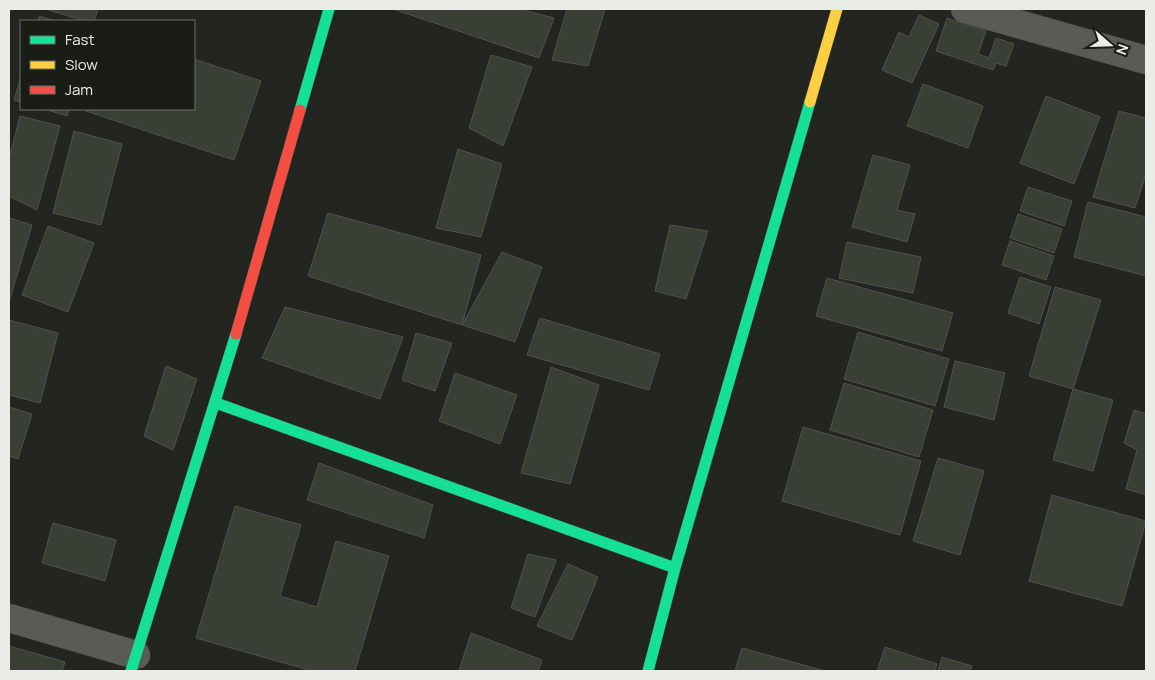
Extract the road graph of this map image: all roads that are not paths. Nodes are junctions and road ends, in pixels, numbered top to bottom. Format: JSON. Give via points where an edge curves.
{"nodes":[{"id":1,"x":329,"y":9,"type":"edge"},
{"id":2,"x":838,"y":9,"type":"edge"},
{"id":3,"x":965,"y":9,"type":"edge"},
{"id":4,"x":1146,"y":60,"type":"edge"},
{"id":5,"x":216,"y":403,"type":"junction"},
{"id":6,"x":675,"y":568,"type":"junction"},
{"id":7,"x":9,"y":618,"type":"edge"},
{"id":8,"x":133,"y":663,"type":"edge"},
{"id":9,"x":648,"y":671,"type":"edge"}],
"edges":[{"from":1,"to":5,"type":"street"},
{"from":2,"to":6,"type":"street"},
{"from":3,"to":4,"type":"street"},
{"from":5,"to":6,"type":"street"},
{"from":5,"to":8,"type":"street"},
{"from":6,"to":9,"type":"street"},
{"from":7,"to":8,"type":"street"}]}
